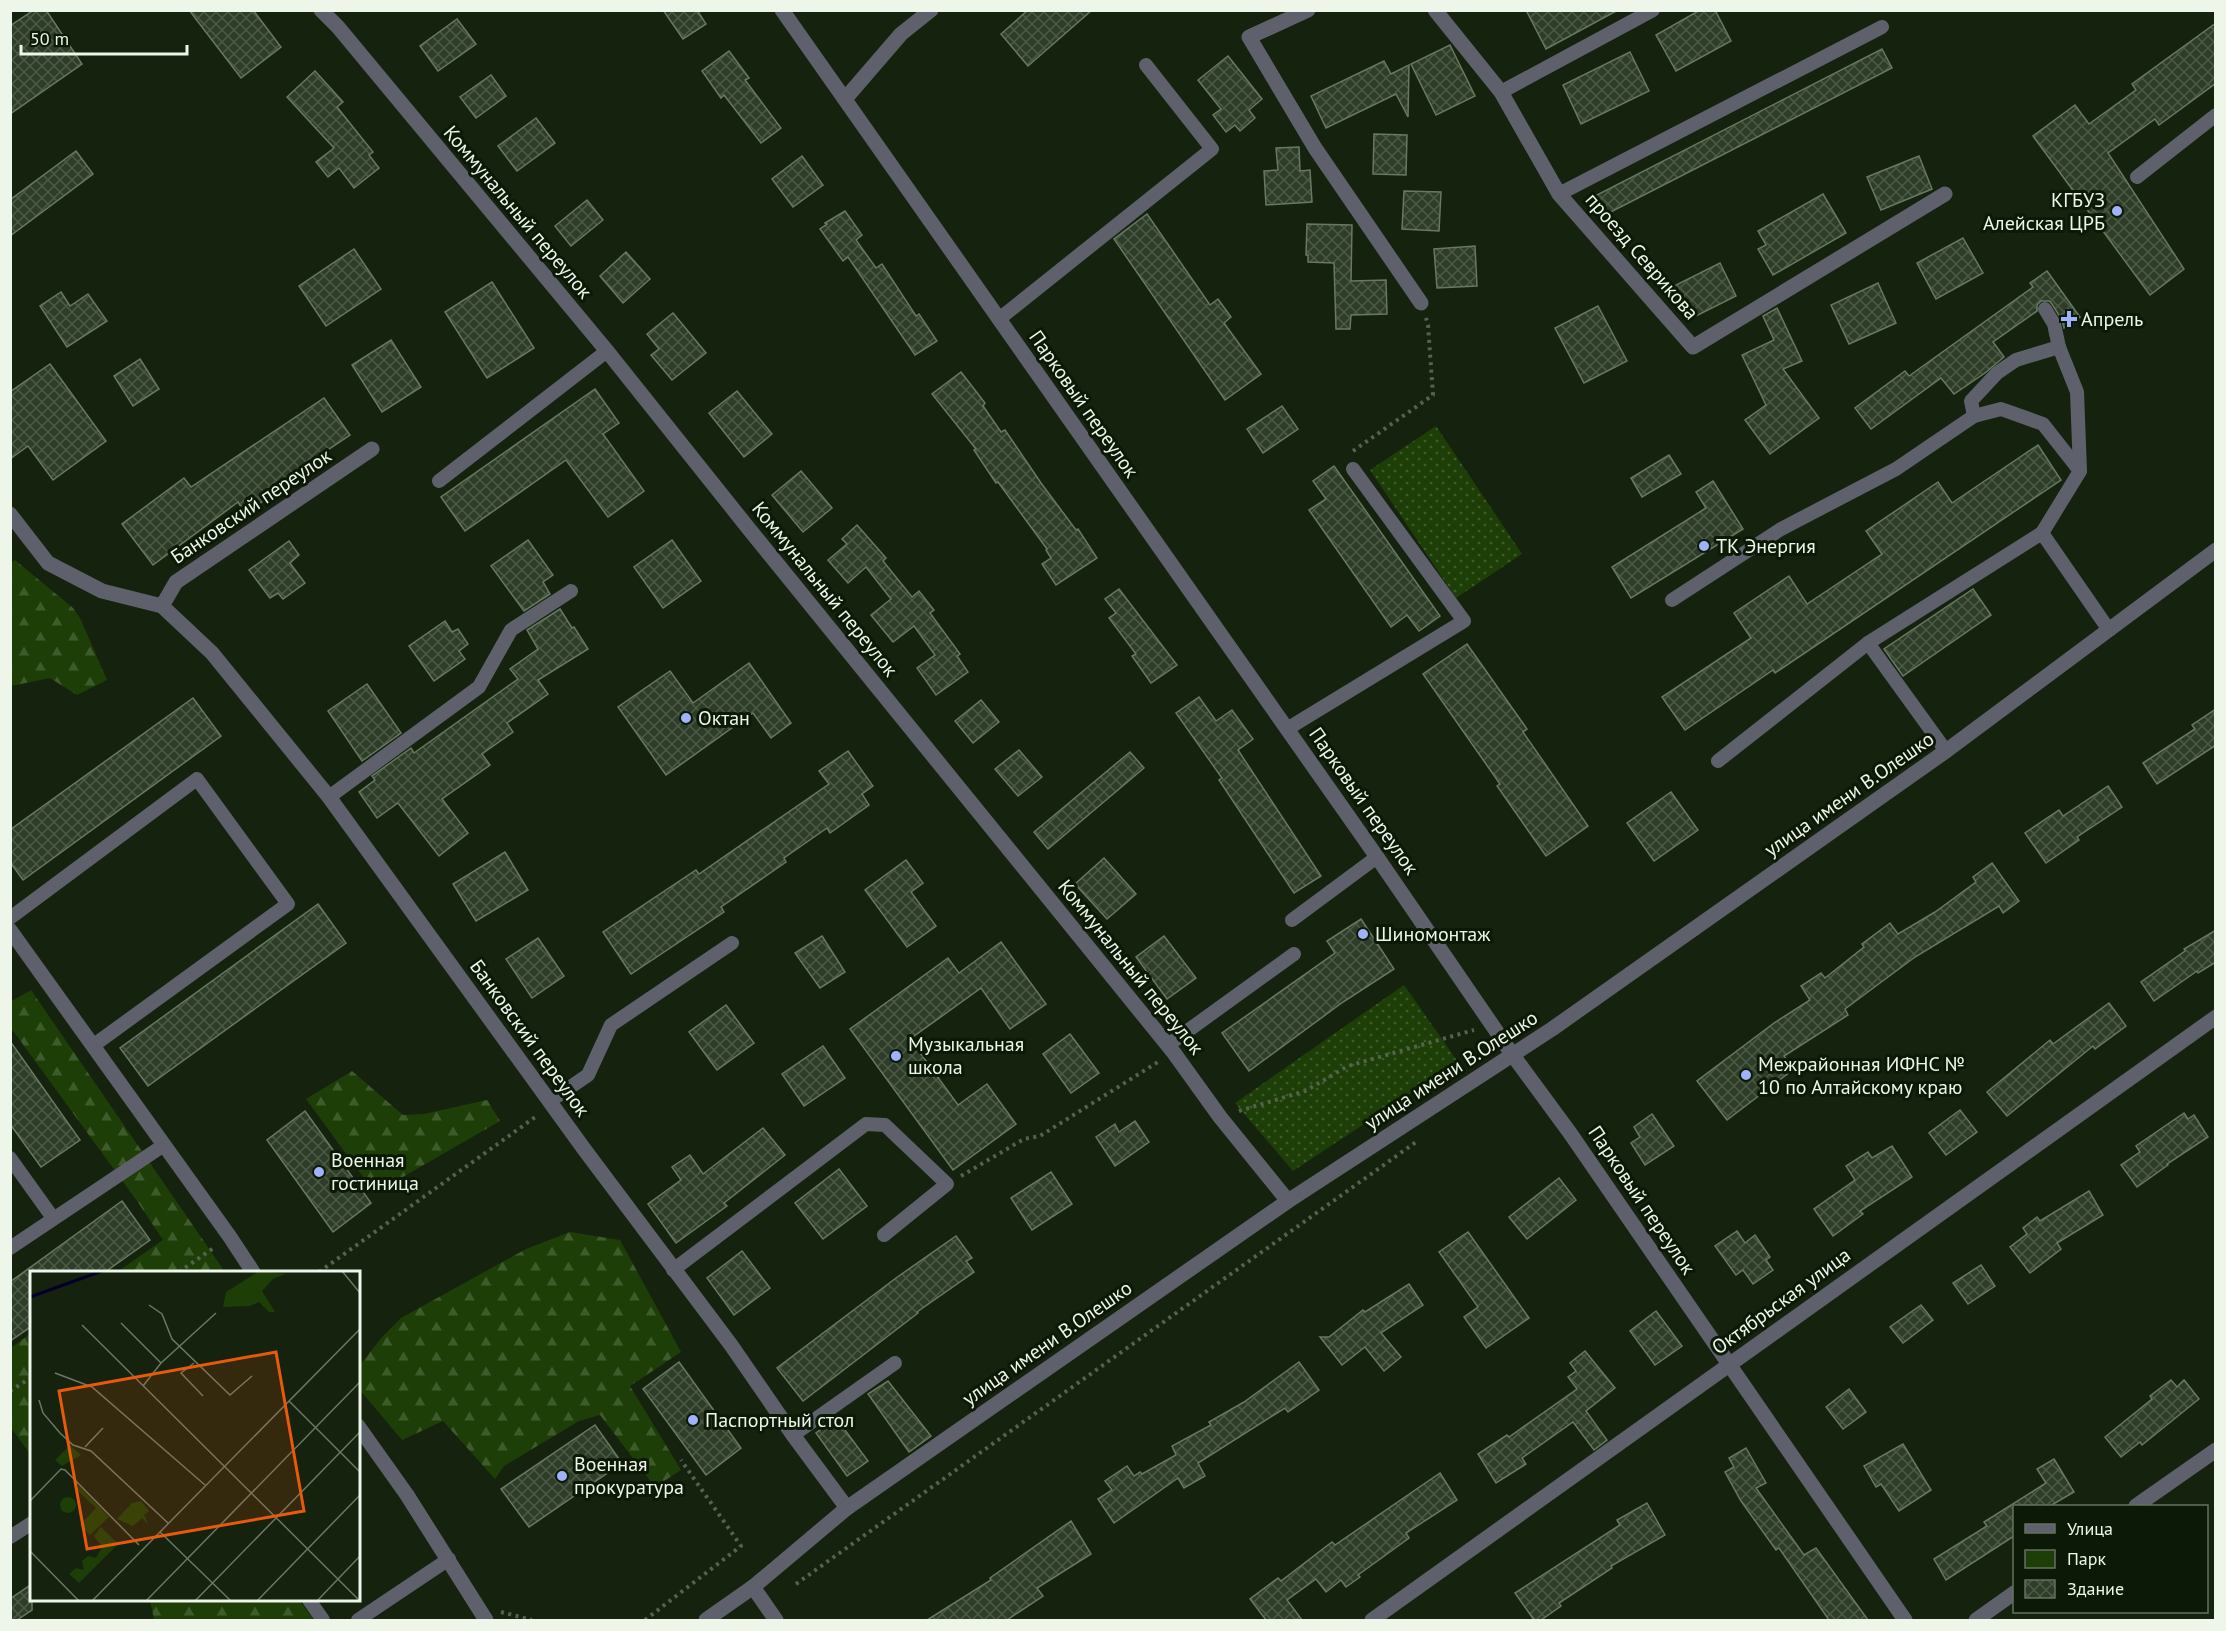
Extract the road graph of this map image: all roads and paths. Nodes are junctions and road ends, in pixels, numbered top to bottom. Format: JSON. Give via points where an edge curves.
{"nodes":[{"id":1,"x":321,"y":10,"type":"edge"},
{"id":2,"x":782,"y":10,"type":"edge"},
{"id":3,"x":931,"y":10,"type":"edge"},
{"id":4,"x":1308,"y":10,"type":"edge"},
{"id":5,"x":1435,"y":10,"type":"edge"},
{"id":6,"x":1653,"y":10,"type":"edge"},
{"id":7,"x":1882,"y":27,"type":"dead end"},
{"id":8,"x":1146,"y":65,"type":"dead end"},
{"id":9,"x":1501,"y":92,"type":"junction"},
{"id":10,"x":845,"y":99,"type":"junction"},
{"id":11,"x":2216,"y":116,"type":"edge"},
{"id":12,"x":2138,"y":177,"type":"dead end"},
{"id":13,"x":1559,"y":194,"type":"junction"},
{"id":14,"x":1945,"y":194,"type":"dead end"},
{"id":15,"x":1421,"y":303,"type":"joint"},
{"id":16,"x":2045,"y":309,"type":"dead end"},
{"id":17,"x":999,"y":319,"type":"junction"},
{"id":18,"x":2059,"y":347,"type":"junction"},
{"id":19,"x":607,"y":351,"type":"junction"},
{"id":20,"x":1974,"y":416,"type":"junction"},
{"id":21,"x":372,"y":449,"type":"dead end"},
{"id":22,"x":1353,"y":469,"type":"joint"},
{"id":23,"x":2080,"y":471,"type":"junction"},
{"id":24,"x":439,"y":481,"type":"dead end"},
{"id":25,"x":10,"y":514,"type":"edge"},
{"id":26,"x":2042,"y":533,"type":"junction"},
{"id":27,"x":2216,"y":550,"type":"edge"},
{"id":28,"x":571,"y":591,"type":"dead end"},
{"id":29,"x":1672,"y":600,"type":"dead end"},
{"id":30,"x":162,"y":606,"type":"junction"},
{"id":31,"x":2109,"y":630,"type":"junction"},
{"id":32,"x":1868,"y":643,"type":"junction"},
{"id":33,"x":1287,"y":729,"type":"junction"},
{"id":34,"x":1946,"y":751,"type":"junction"},
{"id":35,"x":1718,"y":761,"type":"dead end"},
{"id":36,"x":329,"y":797,"type":"junction"},
{"id":37,"x":1377,"y":857,"type":"junction"},
{"id":38,"x":10,"y":918,"type":"edge"},
{"id":39,"x":1292,"y":920,"type":"dead end"},
{"id":40,"x":10,"y":930,"type":"edge"},
{"id":41,"x":732,"y":943,"type":"dead end"},
{"id":42,"x":1294,"y":954,"type":"dead end"},
{"id":43,"x":2216,"y":1017,"type":"edge"},
{"id":44,"x":1492,"y":1025,"type":"junction"},
{"id":45,"x":94,"y":1045,"type":"junction"},
{"id":46,"x":1171,"y":1049,"type":"junction"},
{"id":47,"x":1512,"y":1054,"type":"junction"},
{"id":48,"x":551,"y":1103,"type":"junction"},
{"id":49,"x":1220,"y":1117,"type":"junction"},
{"id":50,"x":1418,"y":1141,"type":"dead end"},
{"id":51,"x":164,"y":1145,"type":"junction"},
{"id":52,"x":10,"y":1158,"type":"edge"},
{"id":53,"x":947,"y":1184,"type":"junction"},
{"id":54,"x":1288,"y":1201,"type":"junction"},
{"id":55,"x":53,"y":1218,"type":"junction"},
{"id":56,"x":884,"y":1235,"type":"dead end"},
{"id":57,"x":230,"y":1237,"type":"junction"},
{"id":58,"x":10,"y":1248,"type":"edge"},
{"id":59,"x":673,"y":1270,"type":"junction"},
{"id":60,"x":180,"y":1271,"type":"edge"},
{"id":61,"x":252,"y":1271,"type":"edge"},
{"id":62,"x":320,"y":1271,"type":"edge"},
{"id":63,"x":895,"y":1363,"type":"dead end"},
{"id":64,"x":1729,"y":1365,"type":"junction"},
{"id":65,"x":30,"y":1378,"type":"edge"},
{"id":66,"x":10,"y":1391,"type":"edge"},
{"id":67,"x":360,"y":1429,"type":"edge"},
{"id":68,"x":793,"y":1435,"type":"junction"},
{"id":69,"x":2216,"y":1450,"type":"edge"},
{"id":70,"x":681,"y":1460,"type":"dead end"},
{"id":71,"x":2137,"y":1505,"type":"edge"},
{"id":72,"x":847,"y":1508,"type":"junction"},
{"id":73,"x":30,"y":1524,"type":"edge"},
{"id":74,"x":10,"y":1537,"type":"edge"},
{"id":75,"x":449,"y":1559,"type":"junction"},
{"id":76,"x":796,"y":1584,"type":"dead end"},
{"id":77,"x":753,"y":1587,"type":"junction"},
{"id":78,"x":2013,"y":1594,"type":"edge"},
{"id":79,"x":310,"y":1601,"type":"edge"},
{"id":80,"x":323,"y":1620,"type":"edge"},
{"id":81,"x":358,"y":1620,"type":"edge"},
{"id":82,"x":486,"y":1620,"type":"edge"},
{"id":83,"x":645,"y":1620,"type":"edge"},
{"id":84,"x":705,"y":1620,"type":"edge"},
{"id":85,"x":776,"y":1620,"type":"edge"},
{"id":86,"x":1372,"y":1620,"type":"edge"},
{"id":87,"x":1905,"y":1620,"type":"edge"},
{"id":88,"x":1976,"y":1620,"type":"edge"}],
"edges":[{"from":1,"to":19,"type":"street","name":"Коммунальный переулок"},
{"from":2,"to":10,"type":"street","name":"Парковый переулок"},
{"from":3,"to":10,"type":"street","via":[[902,34]]},
{"from":4,"to":15,"type":"street","via":[[1249,37],[1316,148]]},
{"from":5,"to":9,"type":"street","name":"проезд Севрикова"},
{"from":6,"to":9,"type":"lane"},
{"from":7,"to":13,"type":"lane"},
{"from":8,"to":17,"type":"lane","via":[[1212,149]]},
{"from":9,"to":13,"type":"street","name":"проезд Севрикова"},
{"from":10,"to":17,"type":"street","name":"Парковый переулок"},
{"from":11,"to":12,"type":"lane"},
{"from":13,"to":14,"type":"street","name":"проезд Севрикова","via":[[1693,346]]},
{"from":15,"to":22,"type":"path","via":[[1428,326],[1433,394],[1344,458]]},
{"from":16,"to":18,"type":"lane","via":[[2054,324]]},
{"from":17,"to":33,"type":"street","name":"Парковый переулок"},
{"from":18,"to":20,"type":"lane","via":[[2016,360],[1997,373],[1971,401]]},
{"from":18,"to":23,"type":"lane","via":[[2077,392]]},
{"from":19,"to":24,"type":"lane"},
{"from":19,"to":46,"type":"street","name":"Коммунальный переулок"},
{"from":20,"to":23,"type":"lane","via":[[2001,409],[2043,424]]},
{"from":20,"to":29,"type":"lane","via":[[1896,469],[1781,529]]},
{"from":21,"to":30,"type":"street","name":"Банковский переулок","via":[[177,582]]},
{"from":22,"to":33,"type":"lane","via":[[1464,621]]},
{"from":23,"to":26,"type":"lane"},
{"from":25,"to":30,"type":"street","name":"Банковский переулок","via":[[48,562],[102,591]]},
{"from":26,"to":31,"type":"lane"},
{"from":26,"to":32,"type":"lane"},
{"from":27,"to":31,"type":"street","name":"улица имени В.Олешко"},
{"from":28,"to":36,"type":"lane","via":[[512,630],[479,687]]},
{"from":30,"to":36,"type":"street","name":"Банковский переулок","via":[[212,653]]},
{"from":31,"to":34,"type":"street","name":"улица имени В.Олешко"},
{"from":32,"to":34,"type":"lane"},
{"from":32,"to":35,"type":"lane"},
{"from":33,"to":37,"type":"street","name":"Парковый переулок"},
{"from":34,"to":47,"type":"street","name":"улица имени В.Олешко"},
{"from":36,"to":48,"type":"street","name":"Банковский переулок"},
{"from":37,"to":39,"type":"lane"},
{"from":37,"to":44,"type":"street","name":"Парковый переулок"},
{"from":38,"to":45,"type":"lane","via":[[197,779],[288,904]]},
{"from":40,"to":45,"type":"street"},
{"from":41,"to":48,"type":"lane","via":[[611,1025],[588,1075]]},
{"from":42,"to":46,"type":"lane"},
{"from":43,"to":64,"type":"street","name":"Октябрьская улица"},
{"from":44,"to":47,"type":"street","name":"Парковый переулок"},
{"from":44,"to":49,"type":"path","via":[[1348,1066],[1305,1091]]},
{"from":45,"to":51,"type":"street"},
{"from":46,"to":49,"type":"street","name":"Коммунальный переулок"},
{"from":46,"to":53,"type":"path","via":[[1040,1136],[1024,1139]]},
{"from":47,"to":54,"type":"street","name":"улица имени В.Олешко"},
{"from":47,"to":64,"type":"street","name":"Парковый переулок"},
{"from":48,"to":59,"type":"street","name":"Банковский переулок"},
{"from":48,"to":62,"type":"path"},
{"from":49,"to":54,"type":"street","name":"Коммунальный переулок"},
{"from":50,"to":76,"type":"path"},
{"from":51,"to":55,"type":"lane"},
{"from":51,"to":57,"type":"street"},
{"from":52,"to":55,"type":"lane"},
{"from":53,"to":56,"type":"lane"},
{"from":53,"to":59,"type":"lane","via":[[885,1125],[866,1124]]},
{"from":54,"to":72,"type":"street","name":"улица имени В.Олешко"},
{"from":55,"to":58,"type":"lane"},
{"from":57,"to":60,"type":"path"},
{"from":57,"to":61,"type":"street"},
{"from":59,"to":68,"type":"street","name":"Банковский переулок"},
{"from":63,"to":68,"type":"lane"},
{"from":64,"to":86,"type":"street","name":"Октябрьская улица"},
{"from":64,"to":87,"type":"street","name":"Парковый переулок"},
{"from":65,"to":66,"type":"path"},
{"from":67,"to":75,"type":"street"},
{"from":68,"to":72,"type":"street","name":"Банковский переулок"},
{"from":69,"to":71,"type":"street"},
{"from":70,"to":83,"type":"path","via":[[741,1546]]},
{"from":72,"to":77,"type":"street","name":"улица имени В.Олешко"},
{"from":73,"to":74,"type":"lane"},
{"from":75,"to":81,"type":"lane"},
{"from":75,"to":82,"type":"street"},
{"from":77,"to":84,"type":"street","name":"улица имени В.Олешко"},
{"from":77,"to":85,"type":"street"},
{"from":78,"to":88,"type":"street"},
{"from":79,"to":80,"type":"lane"}]}
